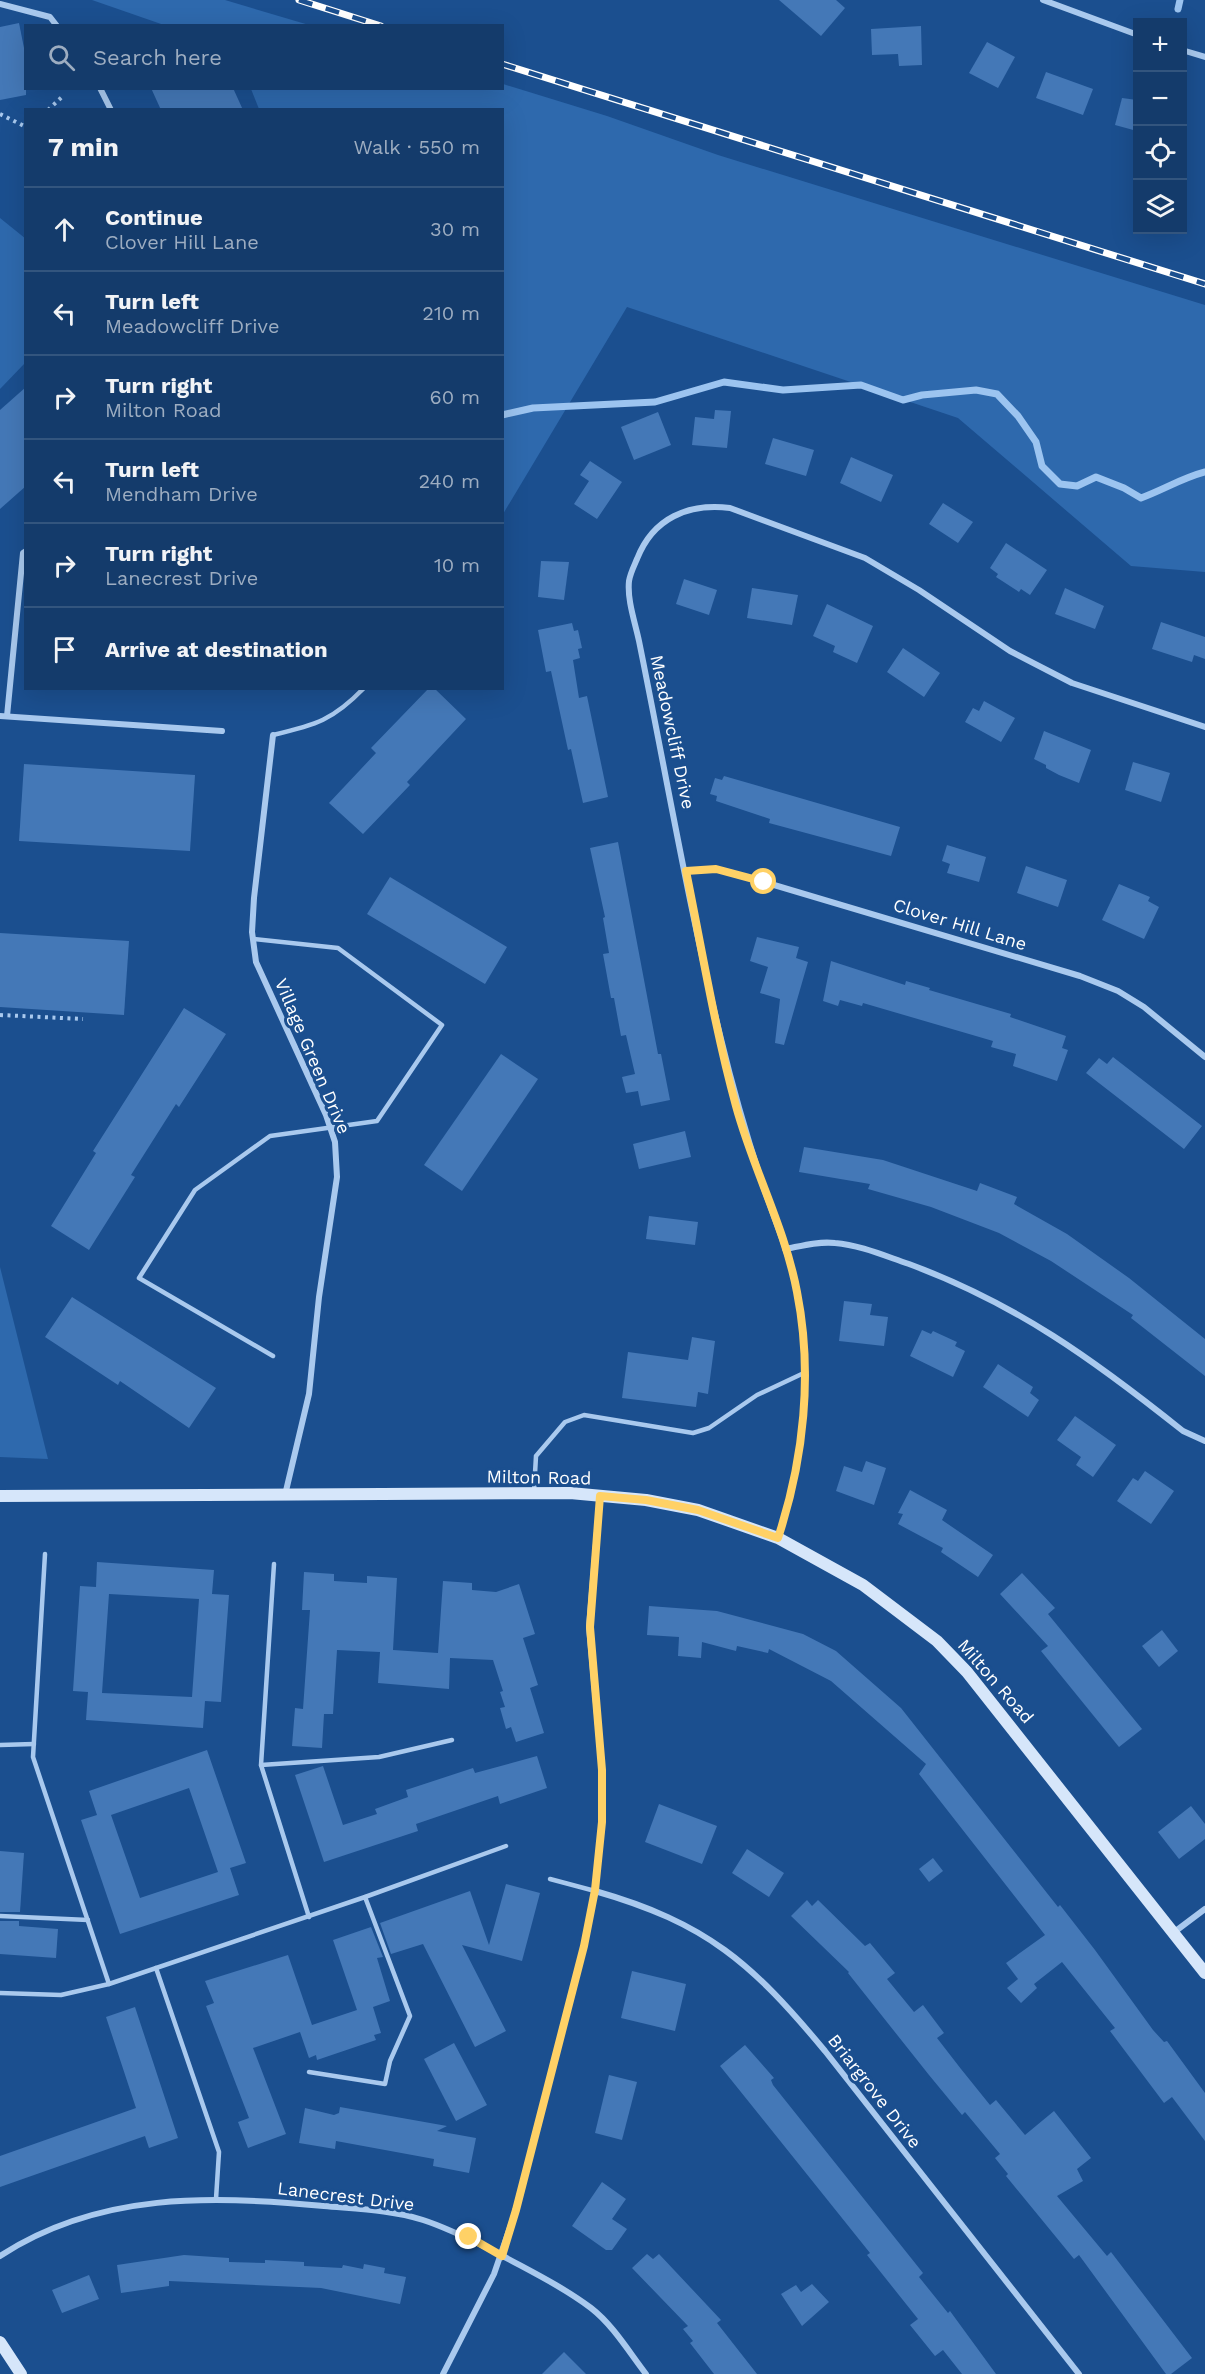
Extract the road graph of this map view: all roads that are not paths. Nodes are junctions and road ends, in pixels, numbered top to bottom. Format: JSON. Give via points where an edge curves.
{"nodes":[{"id":1,"x":1043,"y":0,"type":"edge"},
{"id":2,"x":0,"y":4,"type":"edge"},
{"id":3,"x":55,"y":24,"type":"edge"},
{"id":4,"x":1133,"y":34,"type":"edge"},
{"id":5,"x":1187,"y":52,"type":"edge"},
{"id":6,"x":1205,"y":57,"type":"edge"},
{"id":7,"x":101,"y":90,"type":"edge"},
{"id":8,"x":110,"y":108,"type":"edge"},
{"id":9,"x":24,"y":559,"type":"edge"},
{"id":10,"x":362,"y":690,"type":"edge"},
{"id":11,"x":3,"y":716,"type":"edge"},
{"id":12,"x":1205,"y":727,"type":"edge"},
{"id":13,"x":222,"y":731,"type":"dead end"},
{"id":14,"x":273,"y":735,"type":"joint"},
{"id":15,"x":686,"y":871,"type":"junction"},
{"id":16,"x":253,"y":939,"type":"junction"},
{"id":17,"x":1205,"y":1056,"type":"edge"},
{"id":18,"x":331,"y":1129,"type":"junction"},
{"id":19,"x":785,"y":1249,"type":"junction"},
{"id":20,"x":273,"y":1356,"type":"dead end"},
{"id":21,"x":806,"y":1372,"type":"junction"},
{"id":22,"x":1205,"y":1441,"type":"edge"},
{"id":23,"x":534,"y":1493,"type":"junction"},
{"id":24,"x":0,"y":1496,"type":"edge"},
{"id":25,"x":285,"y":1496,"type":"junction"},
{"id":26,"x":600,"y":1496,"type":"junction"},
{"id":27,"x":778,"y":1538,"type":"junction"},
{"id":28,"x":45,"y":1554,"type":"dead end"},
{"id":29,"x":274,"y":1564,"type":"dead end"},
{"id":30,"x":452,"y":1740,"type":"dead end"},
{"id":31,"x":34,"y":1744,"type":"junction"},
{"id":32,"x":0,"y":1745,"type":"edge"},
{"id":33,"x":261,"y":1765,"type":"junction"},
{"id":34,"x":506,"y":1846,"type":"dead end"},
{"id":35,"x":550,"y":1879,"type":"dead end"},
{"id":36,"x":595,"y":1890,"type":"junction"},
{"id":37,"x":365,"y":1897,"type":"junction"},
{"id":38,"x":1205,"y":1909,"type":"edge"},
{"id":39,"x":0,"y":1916,"type":"edge"},
{"id":40,"x":309,"y":1917,"type":"junction"},
{"id":41,"x":88,"y":1920,"type":"junction"},
{"id":42,"x":1173,"y":1933,"type":"junction"},
{"id":43,"x":156,"y":1968,"type":"junction"},
{"id":44,"x":1205,"y":1973,"type":"edge"},
{"id":45,"x":109,"y":1984,"type":"junction"},
{"id":46,"x":0,"y":1993,"type":"edge"},
{"id":47,"x":309,"y":2072,"type":"dead end"},
{"id":48,"x":216,"y":2199,"type":"junction"},
{"id":49,"x":0,"y":2256,"type":"edge"},
{"id":50,"x":502,"y":2256,"type":"junction"},
{"id":51,"x":0,"y":2342,"type":"edge"},
{"id":52,"x":21,"y":2374,"type":"edge"},
{"id":53,"x":443,"y":2374,"type":"edge"},
{"id":54,"x":646,"y":2374,"type":"edge"},
{"id":55,"x":1079,"y":2374,"type":"edge"}],
"edges":[{"from":1,"to":4,"type":"street"},
{"from":2,"to":3,"type":"street","via":[[50,17]]},
{"from":5,"to":6,"type":"street"},
{"from":7,"to":8,"type":"street"},
{"from":9,"to":11,"type":"street"},
{"from":10,"to":14,"type":"lane","via":[[345,708],[316,725]]},
{"from":11,"to":13,"type":"street"},
{"from":12,"to":15,"type":"street","name":"Meadowcliff Drive","via":[[1072,683],[1042,669],[865,558],[730,508],[690,508],[670,516],[653,530],[643,543],[629,579]]},
{"from":14,"to":16,"type":"street","name":"Village Green Drive","via":[[254,898]]},
{"from":15,"to":17,"type":"street","name":"Clover Hill Lane","via":[[716,869],[1080,976],[1118,991],[1144,1007]]},
{"from":15,"to":19,"type":"street","name":"Meadowcliff Drive","via":[[737,1108]]},
{"from":16,"to":18,"type":"street","name":"Village Green Drive","via":[[256,962]]},
{"from":16,"to":18,"type":"lane","via":[[338,948],[442,1025],[377,1121]]},
{"from":18,"to":20,"type":"lane","via":[[270,1136],[195,1190],[139,1278]]},
{"from":18,"to":25,"type":"street","name":"Village Green Drive","via":[[337,1177],[309,1394]]},
{"from":19,"to":21,"type":"street","name":"Meadowcliff Drive","via":[[797,1291]]},
{"from":19,"to":22,"type":"street","via":[[835,1243],[878,1253],[954,1281],[1061,1338],[1183,1431]]},
{"from":21,"to":23,"type":"lane","via":[[757,1395],[709,1428],[693,1433],[584,1415],[573,1418],[536,1456]]},
{"from":21,"to":27,"type":"street","name":"Meadowcliff Drive","via":[[802,1436]]},
{"from":23,"to":25,"type":"street","name":"Milton Road"},
{"from":23,"to":26,"type":"street","name":"Milton Road"},
{"from":24,"to":25,"type":"street","name":"Milton Road"},
{"from":26,"to":27,"type":"street","name":"Milton Road","via":[[698,1510]]},
{"from":26,"to":36,"type":"street","via":[[590,1627],[602,1770],[602,1822]]},
{"from":27,"to":42,"type":"street","name":"Milton Road","via":[[863,1585],[937,1641],[992,1700]]},
{"from":28,"to":31,"type":"lane"},
{"from":29,"to":33,"type":"lane"},
{"from":30,"to":33,"type":"lane","via":[[379,1757]]},
{"from":31,"to":32,"type":"lane"},
{"from":31,"to":41,"type":"lane","via":[[33,1757]]},
{"from":33,"to":40,"type":"lane"},
{"from":34,"to":37,"type":"lane"},
{"from":35,"to":36,"type":"lane"},
{"from":36,"to":50,"type":"street"},
{"from":36,"to":55,"type":"street","name":"Briargrove Drive","via":[[653,1909],[686,1925],[730,1951],[769,1986],[825,2051]]},
{"from":37,"to":40,"type":"lane"},
{"from":37,"to":47,"type":"lane","via":[[410,2016],[390,2061],[385,2084]]},
{"from":38,"to":42,"type":"street"},
{"from":39,"to":41,"type":"lane"},
{"from":40,"to":43,"type":"lane"},
{"from":41,"to":45,"type":"lane"},
{"from":42,"to":44,"type":"street","name":"Milton Road"},
{"from":43,"to":45,"type":"lane"},
{"from":43,"to":48,"type":"lane","via":[[219,2152]]},
{"from":45,"to":46,"type":"lane","via":[[62,1995]]},
{"from":48,"to":49,"type":"street","name":"Lanecrest Drive","via":[[147,2203],[94,2213],[53,2227]]},
{"from":48,"to":50,"type":"street","name":"Lanecrest Drive","via":[[323,2206],[421,2219],[469,2237]]},
{"from":50,"to":53,"type":"street"},
{"from":50,"to":54,"type":"street","name":"Lanecrest Drive","via":[[531,2269],[591,2309]]},
{"from":51,"to":52,"type":"street"}]}
